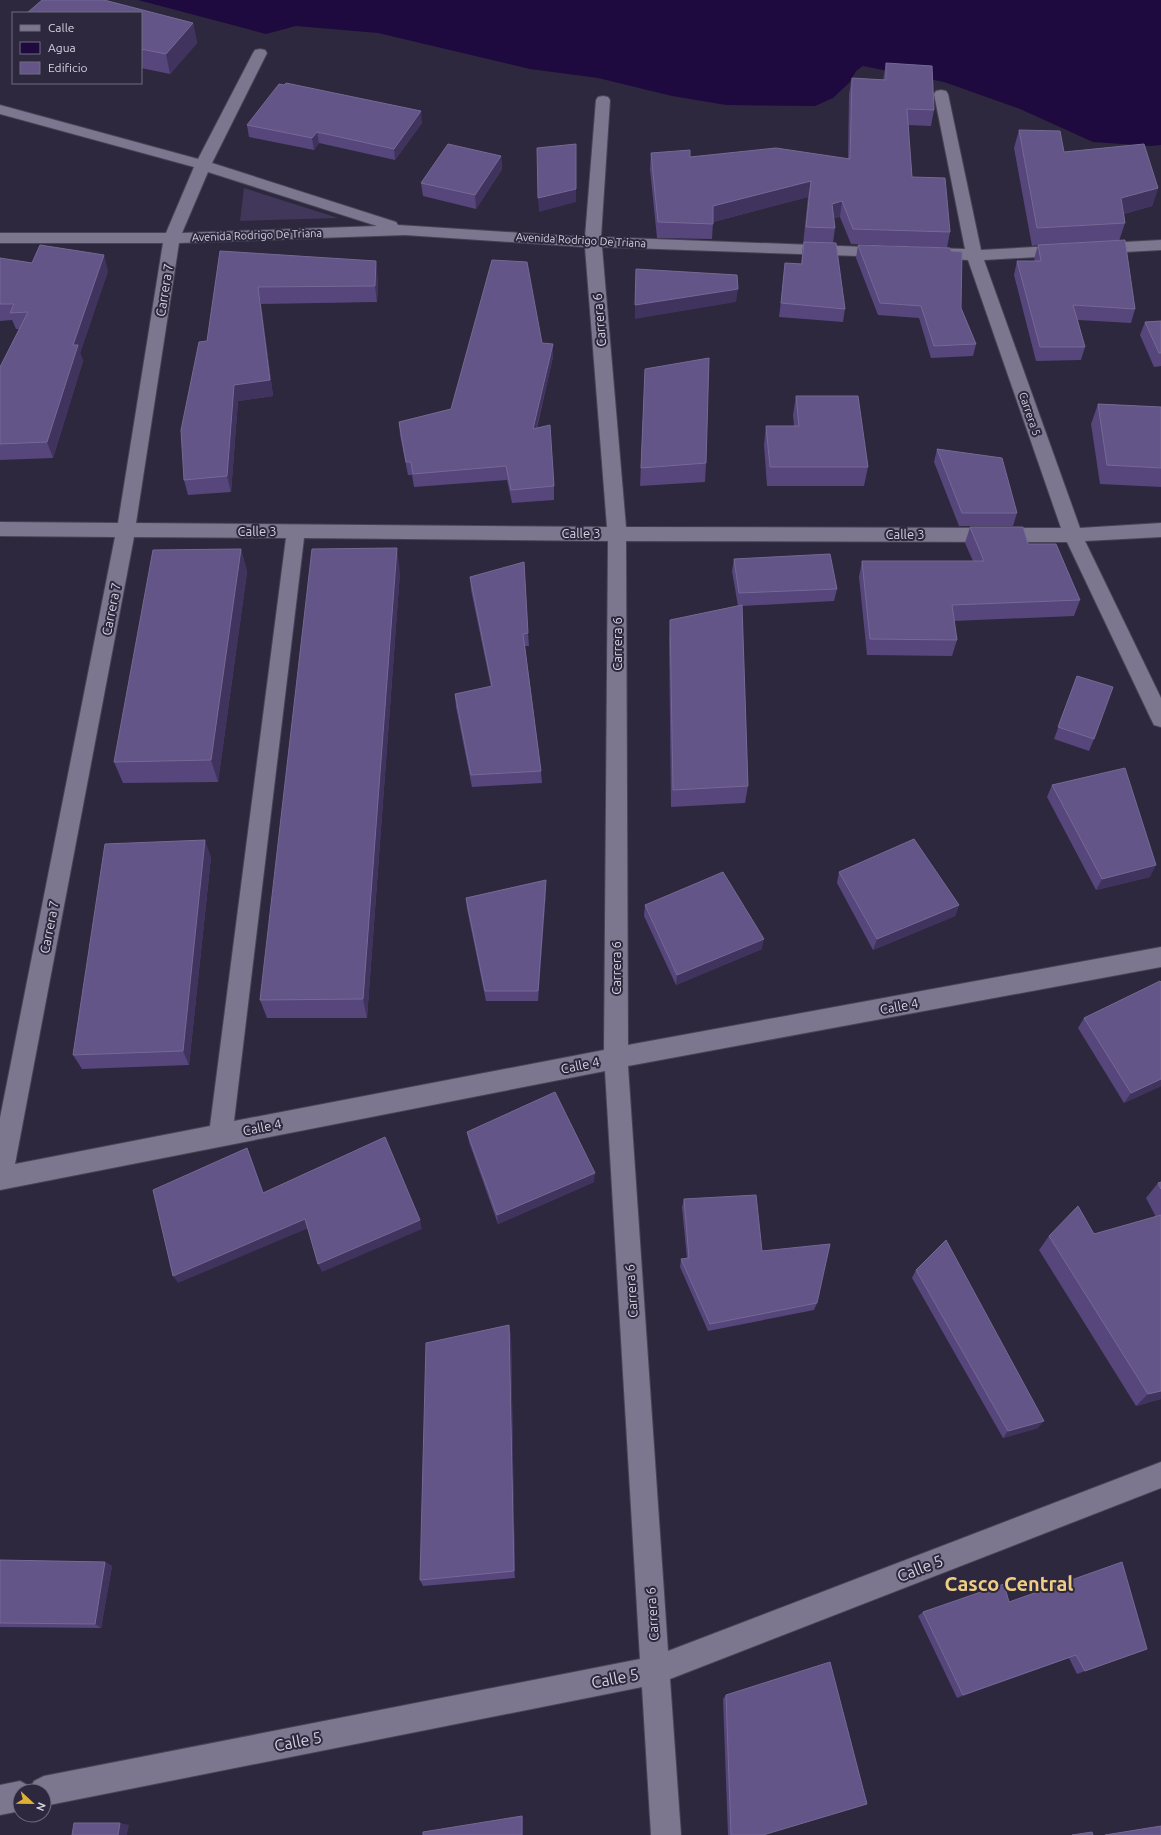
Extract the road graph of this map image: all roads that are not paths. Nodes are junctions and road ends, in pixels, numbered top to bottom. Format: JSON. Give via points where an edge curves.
{"nodes":[{"id":1,"x":260,"y":54,"type":"dead end"},
{"id":2,"x":941,"y":94,"type":"dead end"},
{"id":3,"x":603,"y":100,"type":"dead end"},
{"id":4,"x":0,"y":109,"type":"edge"},
{"id":5,"x":203,"y":165,"type":"junction"},
{"id":6,"x":405,"y":230,"type":"junction"},
{"id":7,"x":0,"y":238,"type":"edge"},
{"id":8,"x":172,"y":238,"type":"junction"},
{"id":9,"x":593,"y":242,"type":"junction"},
{"id":10,"x":1161,"y":244,"type":"edge"},
{"id":11,"x":974,"y":254,"type":"junction"},
{"id":12,"x":0,"y":529,"type":"edge"},
{"id":13,"x":126,"y":530,"type":"junction"},
{"id":14,"x":1161,"y":530,"type":"edge"},
{"id":15,"x":296,"y":531,"type":"junction"},
{"id":16,"x":617,"y":534,"type":"junction"},
{"id":17,"x":1073,"y":535,"type":"junction"},
{"id":18,"x":1161,"y":719,"type":"edge"},
{"id":19,"x":1161,"y":958,"type":"edge"},
{"id":20,"x":616,"y":1058,"type":"junction"},
{"id":21,"x":221,"y":1134,"type":"junction"},
{"id":22,"x":0,"y":1178,"type":"edge"},
{"id":23,"x":1161,"y":1475,"type":"edge"},
{"id":24,"x":656,"y":1670,"type":"junction"},
{"id":25,"x":52,"y":1789,"type":"edge"},
{"id":26,"x":12,"y":1798,"type":"edge"},
{"id":27,"x":0,"y":1800,"type":"edge"},
{"id":28,"x":666,"y":1835,"type":"edge"}],
"edges":[{"from":1,"to":5,"type":"street","name":"Carrera 7"},
{"from":2,"to":11,"type":"street","name":"Carrera 5"},
{"from":3,"to":9,"type":"street","name":"Carrera 6"},
{"from":4,"to":5,"type":"street"},
{"from":5,"to":6,"type":"street"},
{"from":5,"to":8,"type":"street","name":"Carrera 7"},
{"from":6,"to":8,"type":"street","name":"Avenida Rodrigo De Triana"},
{"from":6,"to":9,"type":"street","name":"Avenida Rodrigo De Triana"},
{"from":7,"to":8,"type":"street","name":"Avenida Rodrigo De Triana"},
{"from":8,"to":13,"type":"street","name":"Carrera 7"},
{"from":9,"to":11,"type":"street","name":"Avenida Rodrigo De Triana"},
{"from":9,"to":16,"type":"street","name":"Carrera 6"},
{"from":10,"to":11,"type":"street","name":"Avenida Rodrigo De Triana"},
{"from":11,"to":17,"type":"street","name":"Carrera 5"},
{"from":12,"to":13,"type":"street","name":"Calle 3"},
{"from":13,"to":15,"type":"street","name":"Calle 3"},
{"from":13,"to":22,"type":"street","name":"Carrera 7"},
{"from":14,"to":17,"type":"street","name":"Calle 3"},
{"from":15,"to":16,"type":"street","name":"Calle 3"},
{"from":15,"to":21,"type":"street"},
{"from":16,"to":17,"type":"street","name":"Calle 3"},
{"from":16,"to":20,"type":"street","name":"Carrera 6"},
{"from":17,"to":18,"type":"street","name":"Carrera 5"},
{"from":19,"to":20,"type":"street","name":"Calle 4"},
{"from":20,"to":21,"type":"street","name":"Calle 4"},
{"from":20,"to":24,"type":"street","name":"Carrera 6"},
{"from":21,"to":22,"type":"street","name":"Calle 4"},
{"from":23,"to":24,"type":"street","name":"Calle 5"},
{"from":24,"to":25,"type":"street","name":"Calle 5"},
{"from":24,"to":28,"type":"street","name":"Carrera 6"},
{"from":26,"to":27,"type":"street"}]}
